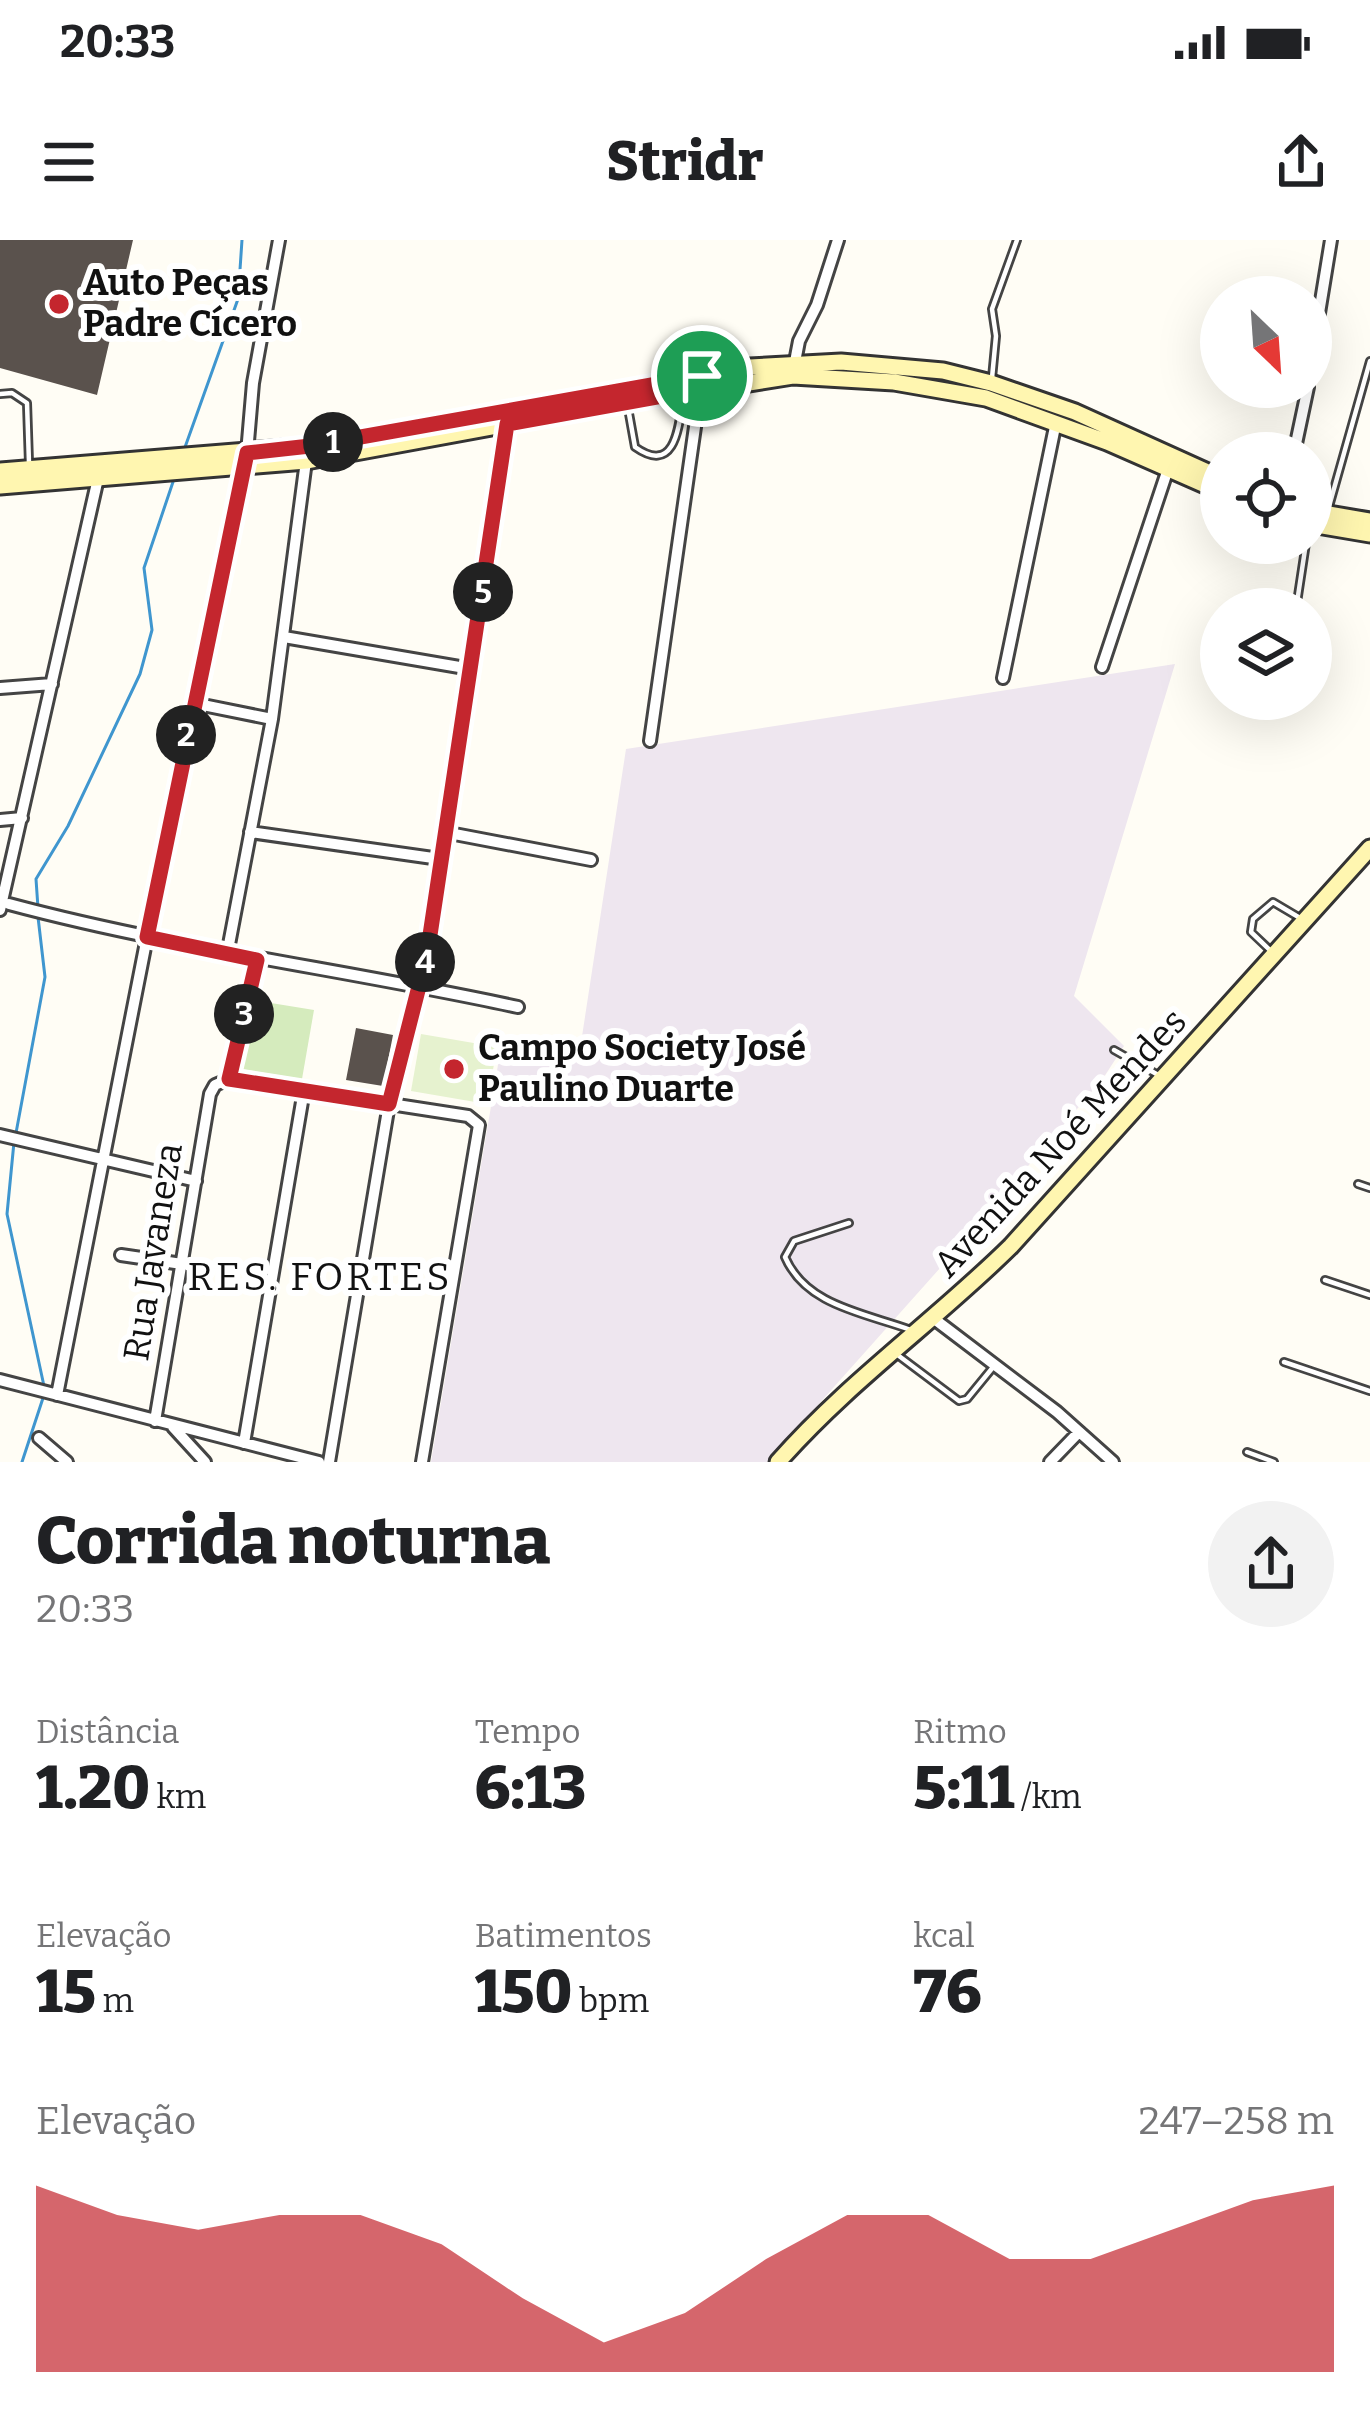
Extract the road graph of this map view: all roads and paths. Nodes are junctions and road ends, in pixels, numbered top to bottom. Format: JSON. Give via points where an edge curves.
{"nodes":[{"id":1,"x":279,"y":240,"type":"edge"},
{"id":2,"x":838,"y":240,"type":"edge"},
{"id":3,"x":1017,"y":240,"type":"edge"},
{"id":4,"x":1331,"y":240,"type":"edge"},
{"id":5,"x":1325,"y":276,"type":"edge"},
{"id":6,"x":1370,"y":361,"type":"edge"},
{"id":7,"x":793,"y":369,"type":"junction"},
{"id":8,"x":695,"y":386,"type":"junction"},
{"id":9,"x":988,"y":390,"type":"junction"},
{"id":10,"x":0,"y":394,"type":"edge"},
{"id":11,"x":620,"y":399,"type":"junction"},
{"id":12,"x":506,"y":416,"type":"junction"},
{"id":13,"x":1056,"y":422,"type":"junction"},
{"id":14,"x":245,"y":461,"type":"junction"},
{"id":15,"x":306,"y":461,"type":"junction"},
{"id":16,"x":1171,"y":461,"type":"junction"},
{"id":17,"x":29,"y":469,"type":"junction"},
{"id":18,"x":100,"y":470,"type":"junction"},
{"id":19,"x":0,"y":471,"type":"edge"},
{"id":20,"x":1200,"y":471,"type":"edge"},
{"id":21,"x":1332,"y":476,"type":"edge"},
{"id":22,"x":1200,"y":479,"type":"edge"},
{"id":23,"x":0,"y":486,"type":"edge"},
{"id":24,"x":1332,"y":520,"type":"edge"},
{"id":25,"x":1370,"y":521,"type":"edge"},
{"id":26,"x":1332,"y":523,"type":"edge"},
{"id":27,"x":1370,"y":534,"type":"edge"},
{"id":28,"x":284,"y":638,"type":"junction"},
{"id":29,"x":1102,"y":667,"type":"dead end"},
{"id":30,"x":471,"y":669,"type":"junction"},
{"id":31,"x":1004,"y":678,"type":"dead end"},
{"id":32,"x":52,"y":684,"type":"junction"},
{"id":33,"x":0,"y":688,"type":"edge"},
{"id":34,"x":193,"y":703,"type":"junction"},
{"id":35,"x":272,"y":719,"type":"junction"},
{"id":36,"x":650,"y":741,"type":"dead end"},
{"id":37,"x":22,"y":818,"type":"junction"},
{"id":38,"x":0,"y":820,"type":"edge"},
{"id":39,"x":250,"y":832,"type":"junction"},
{"id":40,"x":444,"y":832,"type":"junction"},
{"id":41,"x":1370,"y":848,"type":"edge"},
{"id":42,"x":440,"y":859,"type":"junction"},
{"id":43,"x":591,"y":860,"type":"dead end"},
{"id":44,"x":4,"y":907,"type":"edge"},
{"id":45,"x":1305,"y":922,"type":"junction"},
{"id":46,"x":147,"y":937,"type":"junction"},
{"id":47,"x":227,"y":955,"type":"junction"},
{"id":48,"x":1275,"y":955,"type":"junction"},
{"id":49,"x":257,"y":960,"type":"junction"},
{"id":50,"x":418,"y":985,"type":"junction"},
{"id":51,"x":518,"y":1007,"type":"dead end"},
{"id":52,"x":1114,"y":1050,"type":"dead end"},
{"id":53,"x":229,"y":1079,"type":"junction"},
{"id":54,"x":1166,"y":1079,"type":"junction"},
{"id":55,"x":304,"y":1090,"type":"junction"},
{"id":56,"x":389,"y":1104,"type":"junction"},
{"id":57,"x":0,"y":1136,"type":"edge"},
{"id":58,"x":104,"y":1160,"type":"junction"},
{"id":59,"x":196,"y":1181,"type":"junction"},
{"id":60,"x":1358,"y":1184,"type":"dead end"},
{"id":61,"x":1370,"y":1188,"type":"edge"},
{"id":62,"x":849,"y":1223,"type":"dead end"},
{"id":63,"x":121,"y":1255,"type":"dead end"},
{"id":64,"x":182,"y":1264,"type":"junction"},
{"id":65,"x":1325,"y":1280,"type":"dead end"},
{"id":66,"x":1370,"y":1294,"type":"edge"},
{"id":67,"x":933,"y":1318,"type":"junction"},
{"id":68,"x":916,"y":1332,"type":"junction"},
{"id":69,"x":893,"y":1351,"type":"junction"},
{"id":70,"x":1284,"y":1362,"type":"dead end"},
{"id":71,"x":994,"y":1366,"type":"junction"},
{"id":72,"x":1,"y":1381,"type":"edge"},
{"id":73,"x":1370,"y":1391,"type":"edge"},
{"id":74,"x":48,"y":1392,"type":"junction"},
{"id":75,"x":155,"y":1421,"type":"junction"},
{"id":76,"x":173,"y":1427,"type":"junction"},
{"id":77,"x":1079,"y":1432,"type":"junction"},
{"id":78,"x":39,"y":1438,"type":"dead end"},
{"id":79,"x":244,"y":1443,"type":"junction"},
{"id":80,"x":1247,"y":1452,"type":"dead end"},
{"id":81,"x":67,"y":1462,"type":"edge"},
{"id":82,"x":204,"y":1462,"type":"edge"},
{"id":83,"x":319,"y":1462,"type":"edge"},
{"id":84,"x":329,"y":1462,"type":"edge"},
{"id":85,"x":422,"y":1462,"type":"edge"},
{"id":86,"x":778,"y":1462,"type":"edge"},
{"id":87,"x":1050,"y":1462,"type":"edge"},
{"id":88,"x":1113,"y":1462,"type":"edge"},
{"id":89,"x":1274,"y":1462,"type":"edge"}],
"edges":[{"from":1,"to":14,"type":"street"},
{"from":2,"to":7,"type":"street"},
{"from":3,"to":9,"type":"lane","via":[[992,309]]},
{"from":4,"to":5,"type":"street"},
{"from":6,"to":21,"type":"lane"},
{"from":7,"to":8,"type":"street"},
{"from":7,"to":9,"type":"street"},
{"from":8,"to":11,"type":"street"},
{"from":8,"to":11,"type":"street"},
{"from":8,"to":11,"type":"lane","via":[[677,441],[665,452],[635,447]]},
{"from":8,"to":36,"type":"street"},
{"from":9,"to":13,"type":"street"},
{"from":9,"to":16,"type":"street","via":[[1075,412]]},
{"from":10,"to":17,"type":"lane","via":[[27,403]]},
{"from":11,"to":12,"type":"street"},
{"from":12,"to":14,"type":"street"},
{"from":12,"to":15,"type":"street"},
{"from":12,"to":30,"type":"street"},
{"from":13,"to":16,"type":"street"},
{"from":13,"to":31,"type":"street"},
{"from":14,"to":15,"type":"street"},
{"from":14,"to":18,"type":"street"},
{"from":14,"to":34,"type":"street"},
{"from":15,"to":28,"type":"street"},
{"from":16,"to":20,"type":"street"},
{"from":16,"to":22,"type":"street"},
{"from":16,"to":29,"type":"street"},
{"from":17,"to":18,"type":"street"},
{"from":17,"to":19,"type":"street"},
{"from":18,"to":23,"type":"street"},
{"from":18,"to":32,"type":"street"},
{"from":24,"to":25,"type":"street"},
{"from":26,"to":27,"type":"street"},
{"from":28,"to":30,"type":"street"},
{"from":28,"to":35,"type":"street"},
{"from":30,"to":40,"type":"street"},
{"from":32,"to":33,"type":"street"},
{"from":32,"to":37,"type":"street"},
{"from":34,"to":35,"type":"street"},
{"from":34,"to":46,"type":"street"},
{"from":35,"to":39,"type":"street"},
{"from":37,"to":38,"type":"street"},
{"from":37,"to":44,"type":"street"},
{"from":39,"to":42,"type":"street"},
{"from":39,"to":47,"type":"street"},
{"from":40,"to":42,"type":"street"},
{"from":40,"to":43,"type":"street"},
{"from":41,"to":45,"type":"street","name":"Avenida Noé Mendes"},
{"from":42,"to":50,"type":"street"},
{"from":44,"to":46,"type":"street"},
{"from":45,"to":48,"type":"street","name":"Avenida Noé Mendes"},
{"from":45,"to":48,"type":"lane","via":[[1273,902],[1252,920],[1251,932]]},
{"from":46,"to":47,"type":"street"},
{"from":46,"to":58,"type":"street"},
{"from":47,"to":49,"type":"street"},
{"from":48,"to":54,"type":"street","name":"Avenida Noé Mendes"},
{"from":49,"to":50,"type":"street"},
{"from":49,"to":53,"type":"street"},
{"from":50,"to":51,"type":"street"},
{"from":50,"to":56,"type":"street"},
{"from":52,"to":54,"type":"lane"},
{"from":53,"to":55,"type":"street"},
{"from":53,"to":59,"type":"street","name":"Rua Javaneza","via":[[210,1094]]},
{"from":54,"to":67,"type":"street","name":"Avenida Noé Mendes"},
{"from":55,"to":56,"type":"street"},
{"from":55,"to":79,"type":"street"},
{"from":56,"to":84,"type":"street"},
{"from":56,"to":85,"type":"street","via":[[468,1116],[479,1131]]},
{"from":57,"to":58,"type":"street"},
{"from":58,"to":59,"type":"street"},
{"from":58,"to":74,"type":"street"},
{"from":59,"to":64,"type":"street","name":"Rua Javaneza"},
{"from":60,"to":61,"type":"lane"},
{"from":62,"to":68,"type":"lane","via":[[794,1241],[784,1257],[789,1268],[815,1296]]},
{"from":63,"to":64,"type":"street"},
{"from":64,"to":75,"type":"street","name":"Rua Javaneza"},
{"from":65,"to":66,"type":"lane"},
{"from":67,"to":68,"type":"street","name":"Avenida Noé Mendes"},
{"from":67,"to":71,"type":"street"},
{"from":68,"to":69,"type":"street","name":"Avenida Noé Mendes"},
{"from":69,"to":71,"type":"lane","via":[[959,1400]]},
{"from":69,"to":86,"type":"street","name":"Avenida Noé Mendes"},
{"from":70,"to":73,"type":"lane"},
{"from":71,"to":77,"type":"street"},
{"from":72,"to":74,"type":"street"},
{"from":74,"to":75,"type":"street"},
{"from":75,"to":76,"type":"street"},
{"from":76,"to":79,"type":"street"},
{"from":76,"to":82,"type":"street"},
{"from":77,"to":87,"type":"street"},
{"from":77,"to":88,"type":"street"},
{"from":78,"to":81,"type":"street"},
{"from":79,"to":83,"type":"street"},
{"from":80,"to":89,"type":"lane"}]}
